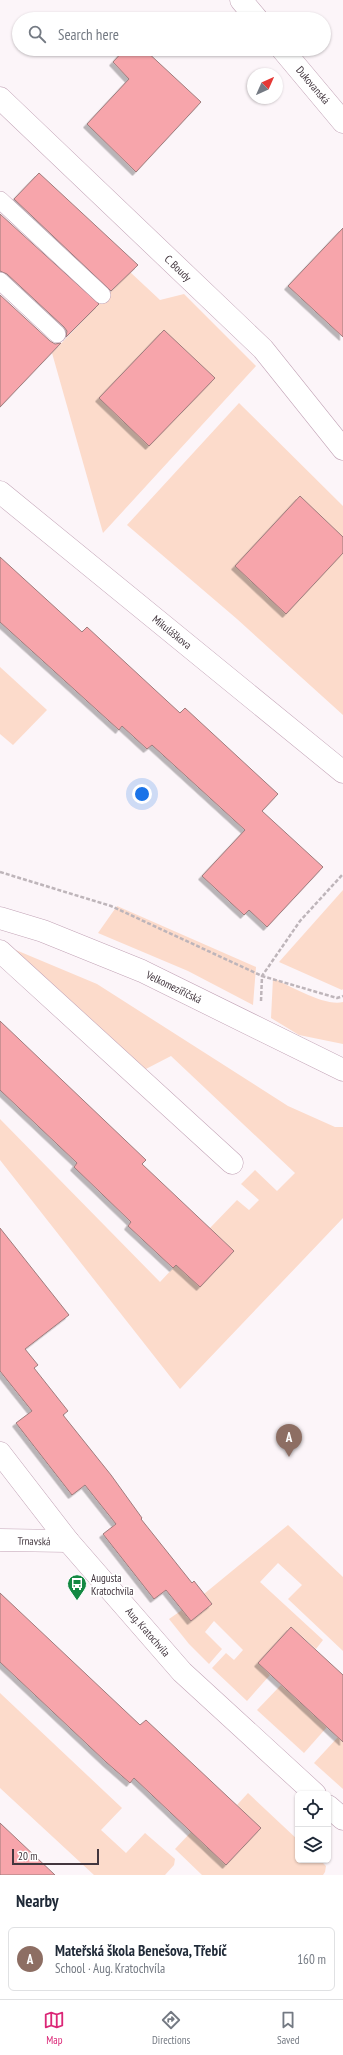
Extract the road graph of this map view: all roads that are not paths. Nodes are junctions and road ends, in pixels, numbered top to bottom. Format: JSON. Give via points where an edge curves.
{"nodes":[{"id":1,"x":241,"y":0,"type":"edge"},
{"id":2,"x":251,"y":12,"type":"edge"},
{"id":3,"x":288,"y":56,"type":"edge"},
{"id":4,"x":0,"y":98,"type":"edge"},
{"id":5,"x":343,"y":122,"type":"edge"},
{"id":6,"x":0,"y":200,"type":"edge"},
{"id":7,"x":0,"y":281,"type":"edge"},
{"id":8,"x":102,"y":295,"type":"dead end"},
{"id":9,"x":57,"y":334,"type":"dead end"},
{"id":10,"x":343,"y":449,"type":"edge"},
{"id":11,"x":0,"y":492,"type":"edge"},
{"id":12,"x":343,"y":772,"type":"edge"},
{"id":13,"x":0,"y":918,"type":"edge"},
{"id":14,"x":0,"y":951,"type":"edge"},
{"id":15,"x":343,"y":1070,"type":"edge"},
{"id":16,"x":232,"y":1163,"type":"dead end"},
{"id":17,"x":0,"y":1453,"type":"edge"},
{"id":18,"x":0,"y":1540,"type":"edge"},
{"id":19,"x":68,"y":1541,"type":"junction"},
{"id":20,"x":312,"y":1791,"type":"edge"},
{"id":21,"x":331,"y":1809,"type":"edge"},
{"id":22,"x":343,"y":1819,"type":"edge"}],
"edges":[{"from":1,"to":2,"type":"street"},
{"from":3,"to":5,"type":"street","name":"Dukovanská"},
{"from":4,"to":10,"type":"street","name":"C. Boudy","via":[[263,349]]},
{"from":6,"to":8,"type":"lane"},
{"from":7,"to":9,"type":"lane"},
{"from":11,"to":12,"type":"street","name":"Mikuláškova"},
{"from":13,"to":15,"type":"street","name":"Velkomeziříčská","via":[[43,931],[142,971]]},
{"from":14,"to":16,"type":"street"},
{"from":17,"to":19,"type":"street","name":"Aug. Kratochvíla"},
{"from":18,"to":19,"type":"street","name":"Trnavská"},
{"from":19,"to":20,"type":"street","name":"Aug. Kratochvíla","via":[[182,1672]]},
{"from":21,"to":22,"type":"street"}]}
